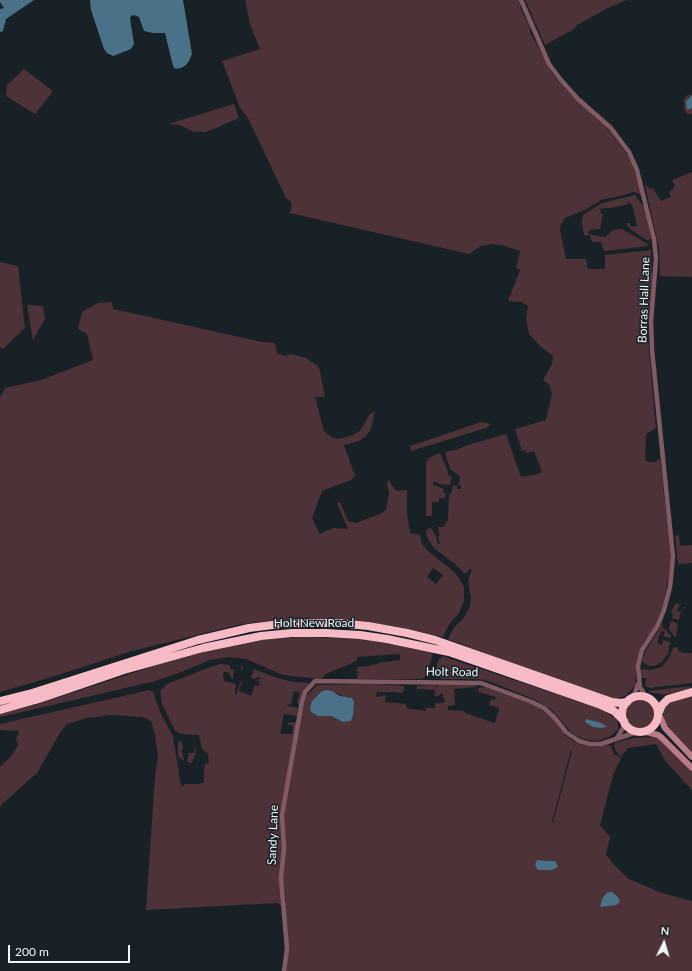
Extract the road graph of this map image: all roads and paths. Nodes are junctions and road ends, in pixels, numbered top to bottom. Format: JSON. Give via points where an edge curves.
{"nodes":[{"id":1,"x":521,"y":0,"type":"edge"},
{"id":2,"x":315,"y":681,"type":"joint"},
{"id":3,"x":638,"y":682,"type":"junction"},
{"id":4,"x":692,"y":692,"type":"edge"},
{"id":5,"x":647,"y":697,"type":"junction"},
{"id":6,"x":674,"y":697,"type":"junction"},
{"id":7,"x":629,"y":700,"type":"junction"},
{"id":8,"x":0,"y":701,"type":"edge"},
{"id":9,"x":0,"y":710,"type":"edge"},
{"id":10,"x":659,"y":713,"type":"junction"},
{"id":11,"x":624,"y":722,"type":"junction"},
{"id":12,"x":642,"y":732,"type":"junction"},
{"id":13,"x":617,"y":738,"type":"junction"},
{"id":14,"x":692,"y":757,"type":"edge"},
{"id":15,"x":692,"y":768,"type":"edge"},
{"id":16,"x":284,"y":971,"type":"edge"}],
"edges":[{"from":1,"to":3,"type":"street","name":"Borras Hall Lane","via":[[549,64],[578,99],[611,128],[629,152],[637,170],[654,239],[656,258],[652,350],[673,557],[664,610],[639,657]]},
{"from":2,"to":13,"type":"street","name":"Holt Road","via":[[481,684],[544,708],[566,732],[579,741],[601,744]]},
{"from":2,"to":16,"type":"street","name":"Sandy Lane","via":[[302,701],[282,815],[284,848],[281,878],[287,948]]},
{"from":3,"to":5,"type":"street","name":"Borras Hall Lane"},
{"from":3,"to":7,"type":"street","name":"Borras Hall Lane","via":[[635,693]]},
{"from":4,"to":6,"type":"highway"},
{"from":5,"to":6,"type":"highway"},
{"from":5,"to":7,"type":"highway","via":[[637,696]]},
{"from":5,"to":10,"type":"highway","via":[[654,702]]},
{"from":6,"to":10,"type":"highway","via":[[664,703]]},
{"from":7,"to":8,"type":"highway","name":"Holt New Road","via":[[612,702],[446,644],[406,633],[368,626],[310,623],[249,628],[198,640]]},
{"from":7,"to":11,"type":"highway","via":[[622,711]]},
{"from":9,"to":11,"type":"highway","name":"Holt New Road","via":[[124,670],[203,648],[261,636],[326,633],[380,638],[449,652],[601,705],[614,711]]},
{"from":10,"to":12,"type":"highway","via":[[654,726]]},
{"from":10,"to":14,"type":"street","via":[[665,728]]},
{"from":11,"to":12,"type":"highway","via":[[628,728]]},
{"from":11,"to":13,"type":"street"},
{"from":12,"to":13,"type":"street","name":"Holt Road"},
{"from":12,"to":15,"type":"street","via":[[658,735]]}]}
